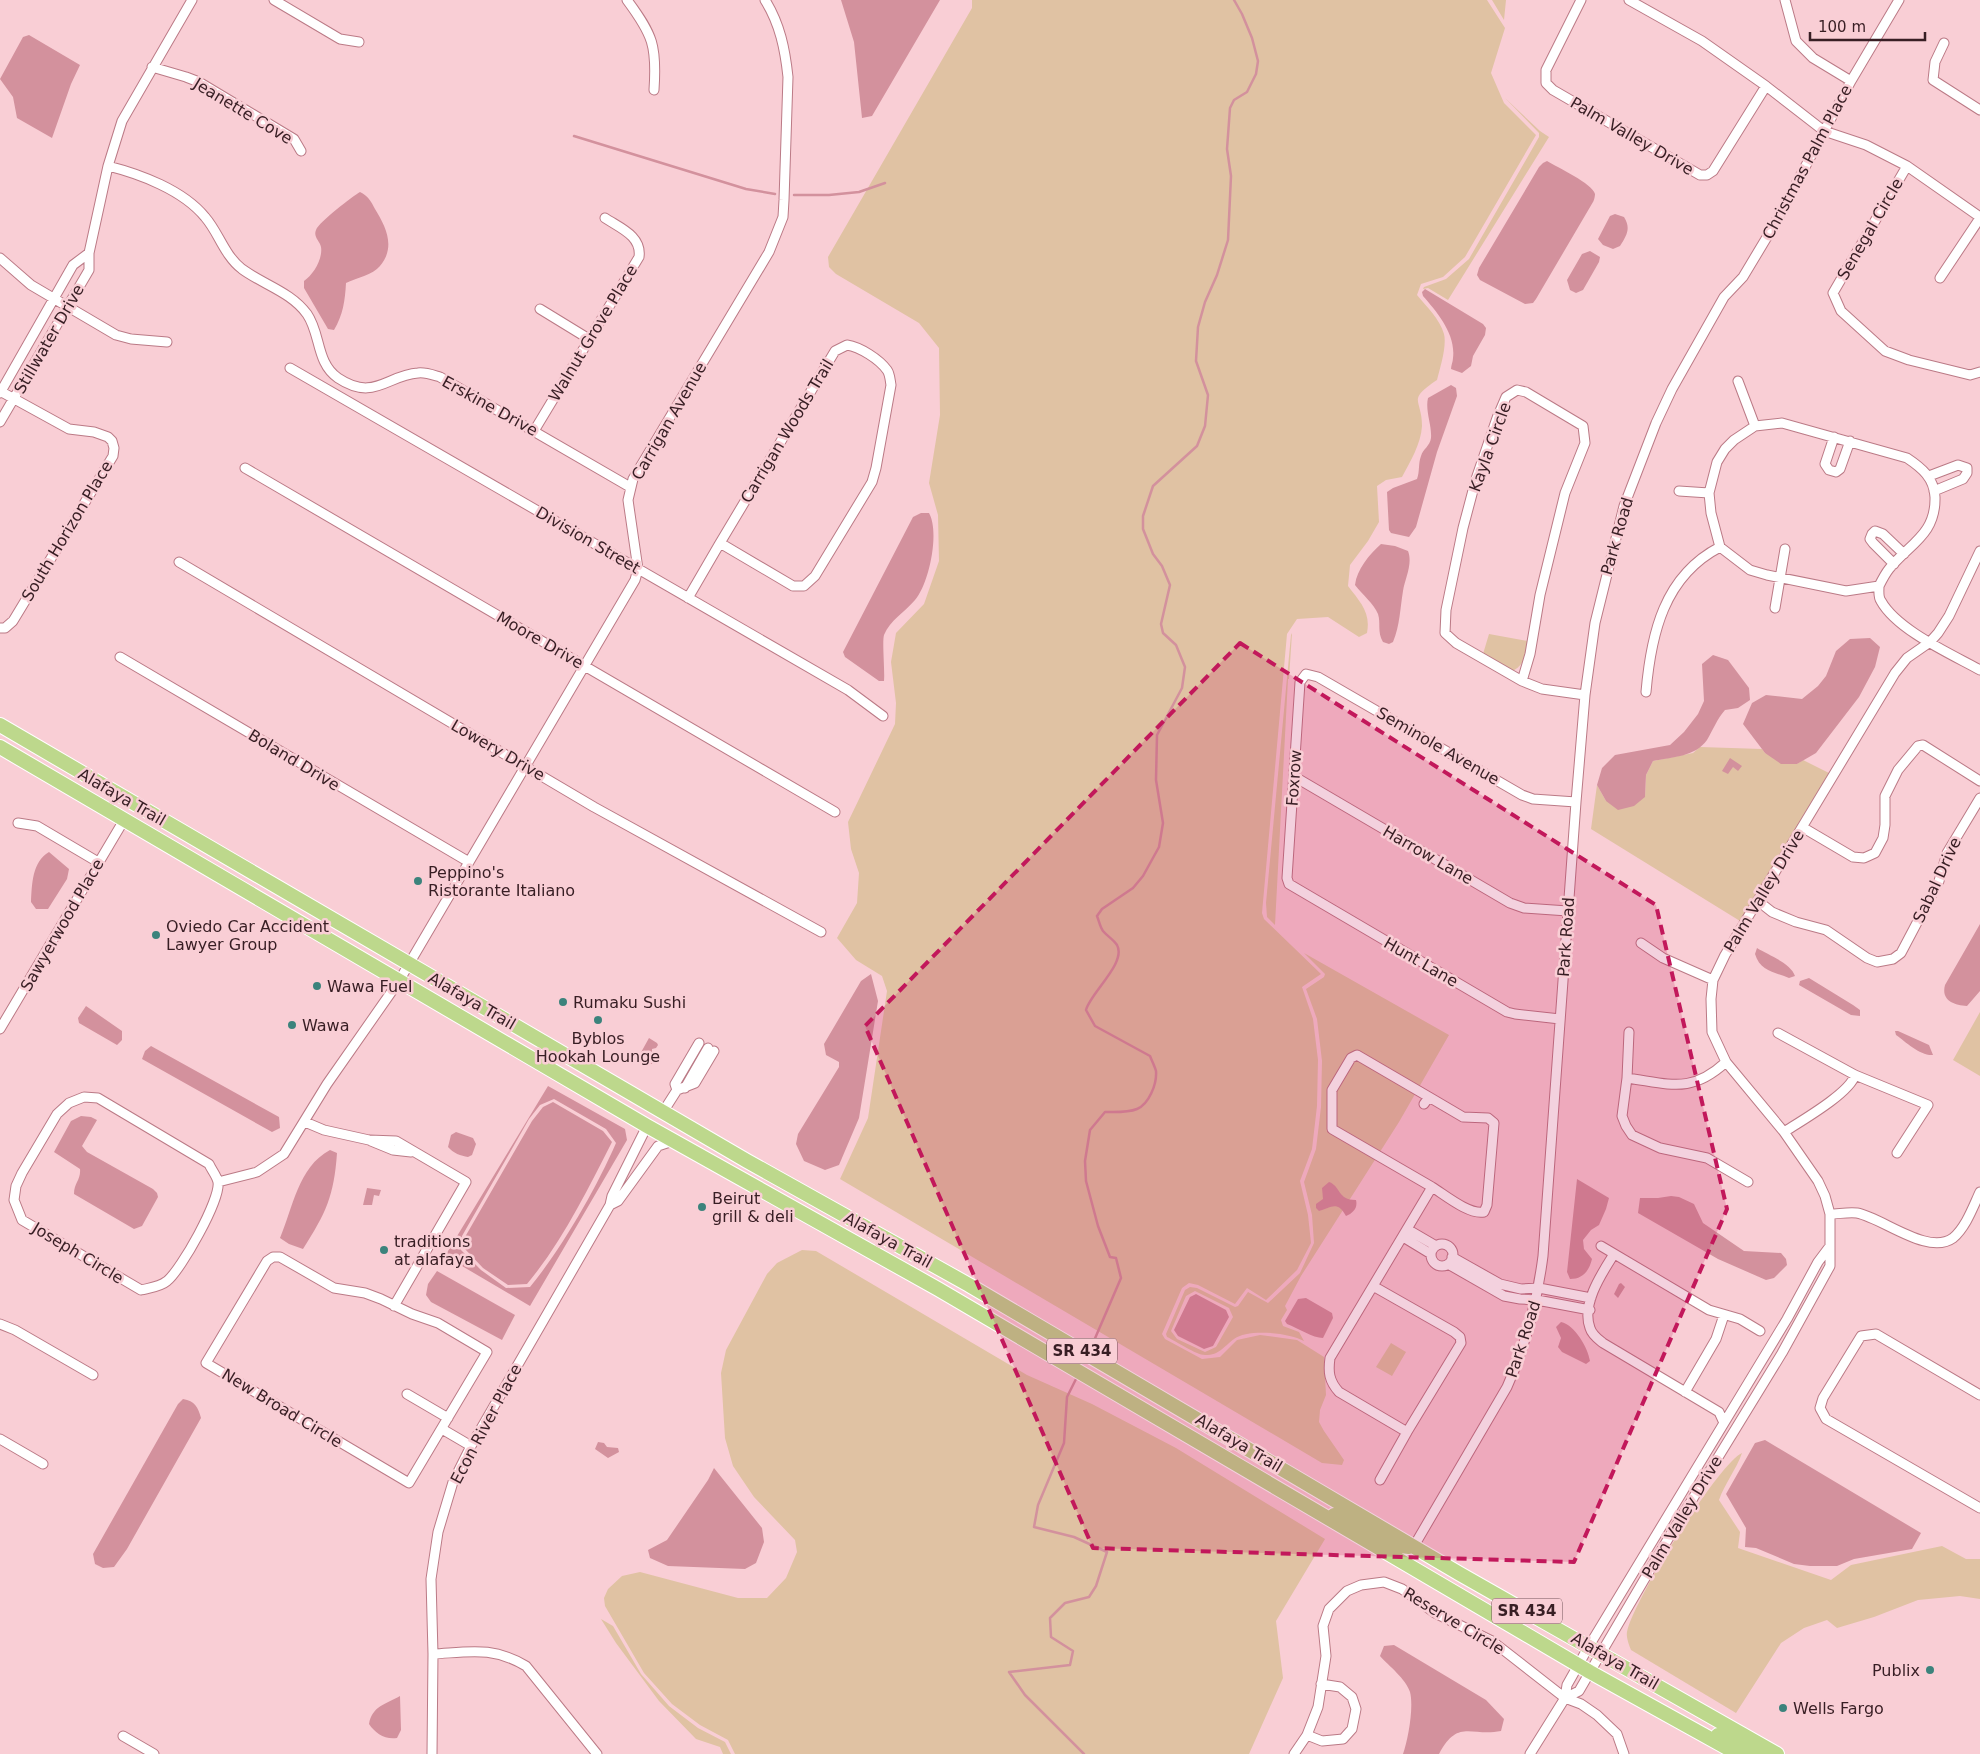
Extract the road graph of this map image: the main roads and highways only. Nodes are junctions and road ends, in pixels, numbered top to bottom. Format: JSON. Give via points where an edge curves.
{"nodes":[{"id":1,"x":0,"y":725,"type":"edge"},
{"id":2,"x":0,"y":747,"type":"edge"},
{"id":3,"x":36,"y":769,"type":"junction"},
{"id":4,"x":136,"y":805,"type":"junction"},
{"id":5,"x":124,"y":820,"type":"junction"},
{"id":6,"x":223,"y":855,"type":"junction"},
{"id":7,"x":560,"y":1075,"type":"junction"},
{"id":8,"x":663,"y":1112,"type":"junction"},
{"id":9,"x":647,"y":1126,"type":"junction"},
{"id":10,"x":747,"y":1161,"type":"junction"},
{"id":11,"x":969,"y":1285,"type":"junction"},
{"id":12,"x":938,"y":1289,"type":"junction"},
{"id":13,"x":1210,"y":1426,"type":"junction"},
{"id":14,"x":1181,"y":1431,"type":"junction"},
{"id":15,"x":1314,"y":1510,"type":"junction"},
{"id":16,"x":1414,"y":1546,"type":"junction"},
{"id":17,"x":1691,"y":1727,"type":"junction"},
{"id":18,"x":1738,"y":1754,"type":"edge"},
{"id":19,"x":1758,"y":1754,"type":"edge"},
{"id":20,"x":1777,"y":1754,"type":"edge"}],
"edges":[{"from":1,"to":4,"type":"main road","name":"Alafaya Trail","number":"SR 434"},
{"from":2,"to":3,"type":"main road","name":"Alafaya Trail","number":"SR 434"},
{"from":3,"to":4,"type":"main road","via":[[82,784],[120,804]]},
{"from":3,"to":5,"type":"main road","name":"Alafaya Trail","number":"SR 434"},
{"from":4,"to":6,"type":"main road","name":"Alafaya Trail","number":"SR 434"},
{"from":5,"to":6,"type":"main road","via":[[147,823],[179,841]]},
{"from":5,"to":7,"type":"main road","name":"Alafaya Trail","number":"SR 434"},
{"from":6,"to":8,"type":"main road","name":"Alafaya Trail","number":"SR 434"},
{"from":7,"to":8,"type":"main road","via":[[608,1091],[651,1115]]},
{"from":7,"to":9,"type":"main road","name":"Alafaya Trail","number":"SR 434"},
{"from":8,"to":10,"type":"main road","name":"Alafaya Trail","number":"SR 434"},
{"from":9,"to":10,"type":"main road","via":[[670,1129],[711,1152]]},
{"from":9,"to":12,"type":"main road","name":"Alafaya Trail","number":"SR 434"},
{"from":10,"to":11,"type":"main road","name":"Alafaya Trail","number":"SR 434"},
{"from":11,"to":12,"type":"main road","via":[[960,1291]]},
{"from":11,"to":13,"type":"main road","name":"Alafaya Trail","number":"SR 434"},
{"from":12,"to":14,"type":"main road","name":"Alafaya Trail","number":"SR 434"},
{"from":13,"to":14,"type":"main road","via":[[1194,1426]]},
{"from":13,"to":16,"type":"main road","name":"Alafaya Trail","number":"SR 434"},
{"from":14,"to":15,"type":"main road","name":"Alafaya Trail","number":"SR 434"},
{"from":15,"to":16,"type":"main road","via":[[1349,1520],[1393,1545]]},
{"from":15,"to":17,"type":"main road","name":"Alafaya Trail","number":"SR 434","via":[[1585,1669]]},
{"from":16,"to":20,"type":"main road","name":"Alafaya Trail","number":"SR 434"},
{"from":17,"to":18,"type":"main road","name":"Alafaya Trail","number":"SR 434"},
{"from":17,"to":19,"type":"main road","via":[[1731,1738]]}]}
